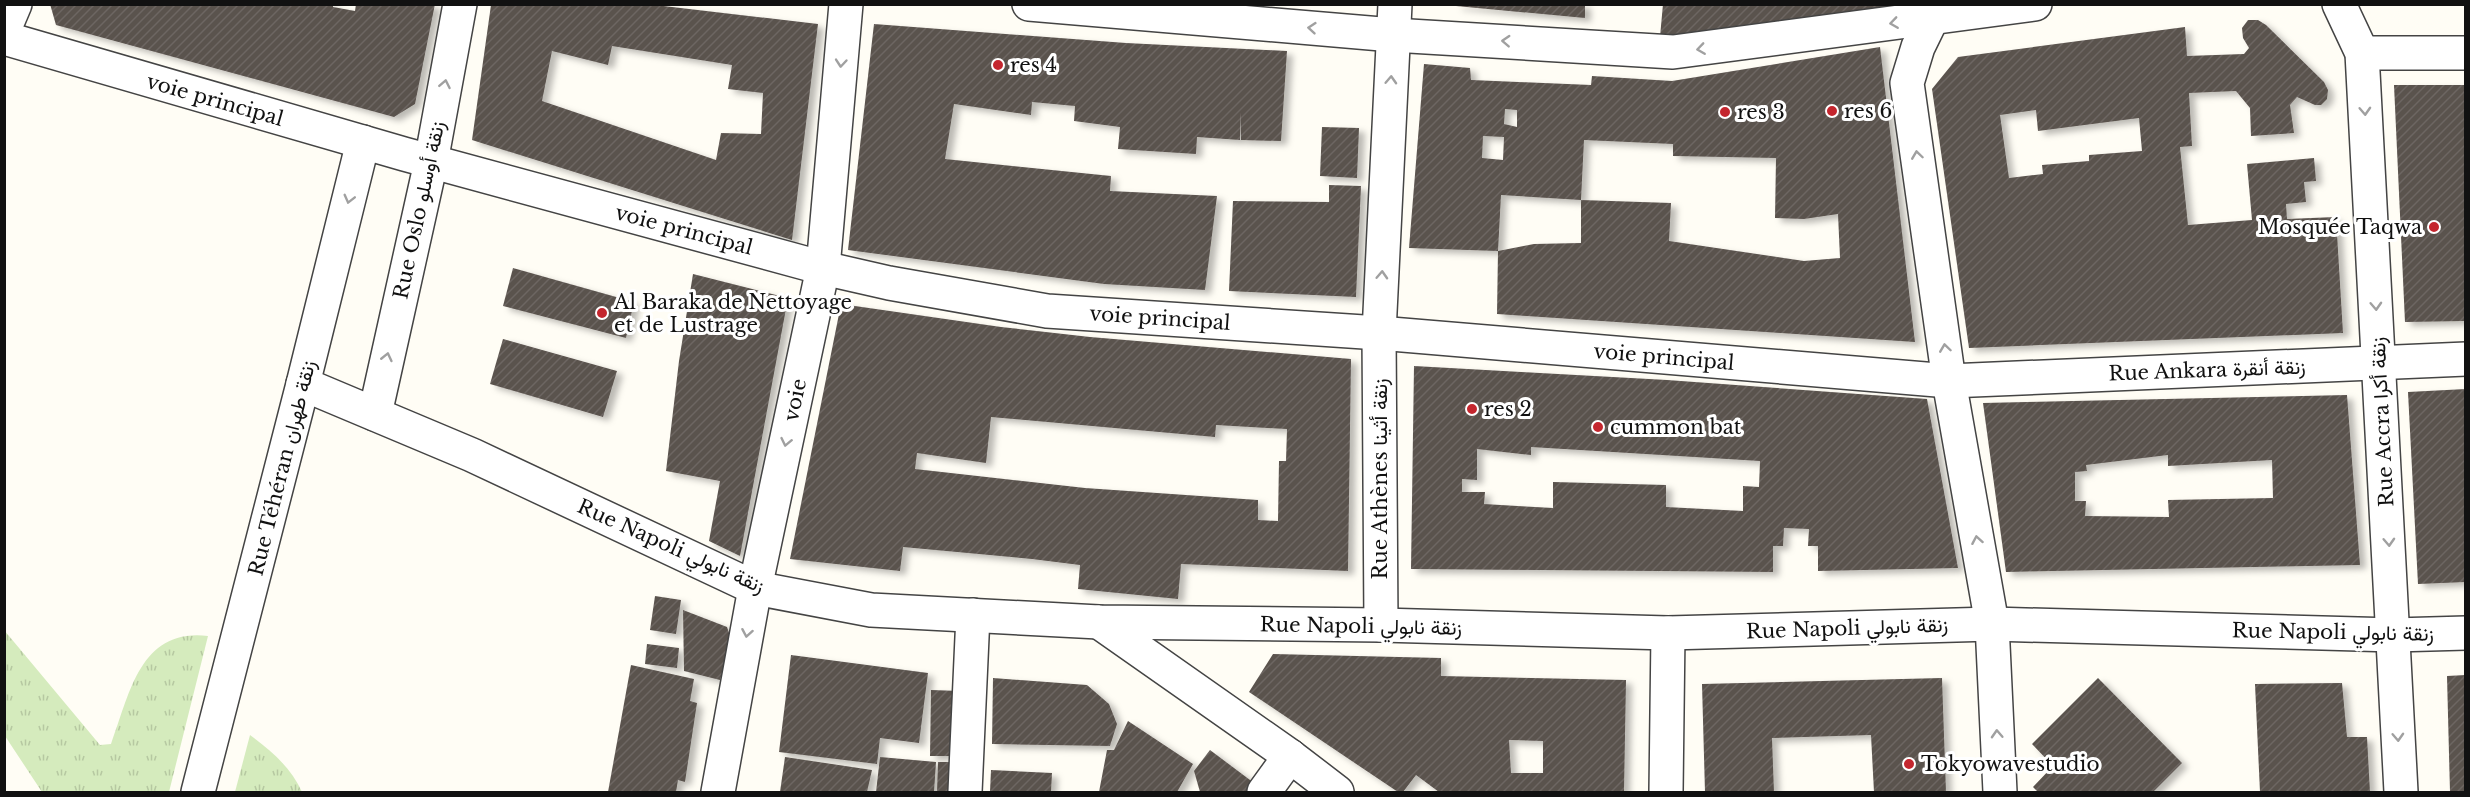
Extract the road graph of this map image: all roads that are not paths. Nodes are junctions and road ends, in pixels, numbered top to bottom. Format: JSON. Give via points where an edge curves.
{"nodes":[{"id":1,"x":15,"y":4,"type":"edge"},
{"id":2,"x":460,"y":4,"type":"edge"},
{"id":3,"x":846,"y":4,"type":"edge"},
{"id":4,"x":1029,"y":4,"type":"edge"},
{"id":5,"x":2035,"y":4,"type":"edge"},
{"id":6,"x":2339,"y":4,"type":"edge"},
{"id":7,"x":1936,"y":11,"type":"edge"},
{"id":8,"x":1394,"y":20,"type":"edge"},
{"id":9,"x":4,"y":30,"type":"edge"},
{"id":10,"x":4,"y":38,"type":"edge"},
{"id":11,"x":2362,"y":52,"type":"junction"},
{"id":12,"x":2466,"y":53,"type":"edge"},
{"id":13,"x":363,"y":142,"type":"junction"},
{"id":14,"x":431,"y":162,"type":"junction"},
{"id":15,"x":823,"y":268,"type":"junction"},
{"id":16,"x":1379,"y":333,"type":"junction"},
{"id":17,"x":2466,"y":359,"type":"edge"},
{"id":18,"x":2379,"y":363,"type":"junction"},
{"id":19,"x":1949,"y":381,"type":"junction"},
{"id":20,"x":303,"y":384,"type":"junction"},
{"id":21,"x":375,"y":414,"type":"junction"},
{"id":22,"x":755,"y":588,"type":"junction"},
{"id":23,"x":973,"y":615,"type":"junction"},
{"id":24,"x":1099,"y":622,"type":"junction"},
{"id":25,"x":1992,"y":624,"type":"junction"},
{"id":26,"x":1381,"y":625,"type":"junction"},
{"id":27,"x":1668,"y":633,"type":"junction"},
{"id":28,"x":2466,"y":633,"type":"edge"},
{"id":29,"x":2394,"y":634,"type":"junction"},
{"id":30,"x":1290,"y":756,"type":"junction"},
{"id":31,"x":198,"y":792,"type":"edge"},
{"id":32,"x":718,"y":792,"type":"edge"},
{"id":33,"x":965,"y":792,"type":"edge"},
{"id":34,"x":1264,"y":792,"type":"edge"},
{"id":35,"x":1337,"y":792,"type":"edge"},
{"id":36,"x":1666,"y":792,"type":"edge"},
{"id":37,"x":2000,"y":792,"type":"edge"},
{"id":38,"x":2401,"y":792,"type":"edge"}],
"edges":[{"from":1,"to":9,"type":"street"},
{"from":14,"to":2,"type":"street","name":"Rue Oslo زنقة أوسلو","one_way":true},
{"from":3,"to":15,"type":"street","name":"voie","one_way":true},
{"from":8,"to":4,"type":"street","one_way":true},
{"from":5,"to":7,"type":"street"},
{"from":6,"to":11,"type":"street"},
{"from":7,"to":8,"type":"street","one_way":true,"via":[[1673,52]]},
{"from":19,"to":7,"type":"street","one_way":true,"via":[[1907,83],[1918,47]]},
{"from":16,"to":8,"type":"street","one_way":true},
{"from":10,"to":13,"type":"street","name":"voie principal"},
{"from":11,"to":12,"type":"street"},
{"from":11,"to":18,"type":"street","name":"Rue Accra زنقة أكرا","one_way":true},
{"from":13,"to":14,"type":"street","name":"voie principal"},
{"from":13,"to":20,"type":"street","name":"Rue Téhéran زنقة طهران","one_way":true},
{"from":14,"to":15,"type":"street","name":"voie principal"},
{"from":21,"to":14,"type":"street","name":"Rue Oslo زنقة أوسلو","one_way":true},
{"from":15,"to":16,"type":"street","name":"voie principal","via":[[889,284],[1047,310]]},
{"from":15,"to":22,"type":"street","name":"voie","one_way":true},
{"from":16,"to":19,"type":"street","name":"voie principal"},
{"from":16,"to":26,"type":"street","name":"Rue Athènes زنقة أثينا"},
{"from":17,"to":18,"type":"street","name":"Rue Ankara زنقة أنقرة"},
{"from":18,"to":19,"type":"street","name":"Rue Ankara زنقة أنقرة"},
{"from":18,"to":29,"type":"street","name":"Rue Accra زنقة أكرا","one_way":true},
{"from":25,"to":19,"type":"street","one_way":true},
{"from":20,"to":21,"type":"street","name":"Rue Napoli زنقة نابولي"},
{"from":20,"to":31,"type":"street","name":"Rue Téhéran زنقة طهران"},
{"from":21,"to":22,"type":"street","name":"Rue Napoli زنقة نابولي"},
{"from":22,"to":23,"type":"street","name":"Rue Napoli زنقة نابولي","via":[[871,610]]},
{"from":22,"to":32,"type":"street","name":"voie","one_way":true},
{"from":23,"to":24,"type":"street","name":"Rue Napoli زنقة نابولي"},
{"from":23,"to":33,"type":"street"},
{"from":24,"to":26,"type":"street","name":"Rue Napoli زنقة نابولي"},
{"from":24,"to":30,"type":"street"},
{"from":25,"to":27,"type":"street","name":"Rue Napoli زنقة نابولي"},
{"from":25,"to":29,"type":"street","name":"Rue Napoli زنقة نابولي"},
{"from":37,"to":25,"type":"street","one_way":true},
{"from":26,"to":27,"type":"street","name":"Rue Napoli زنقة نابولي"},
{"from":27,"to":36,"type":"street"},
{"from":28,"to":29,"type":"street","name":"Rue Napoli زنقة نابولي"},
{"from":29,"to":38,"type":"street","name":"Rue Accra زنقة أكرا","one_way":true},
{"from":30,"to":34,"type":"street"},
{"from":30,"to":35,"type":"street"}]}
